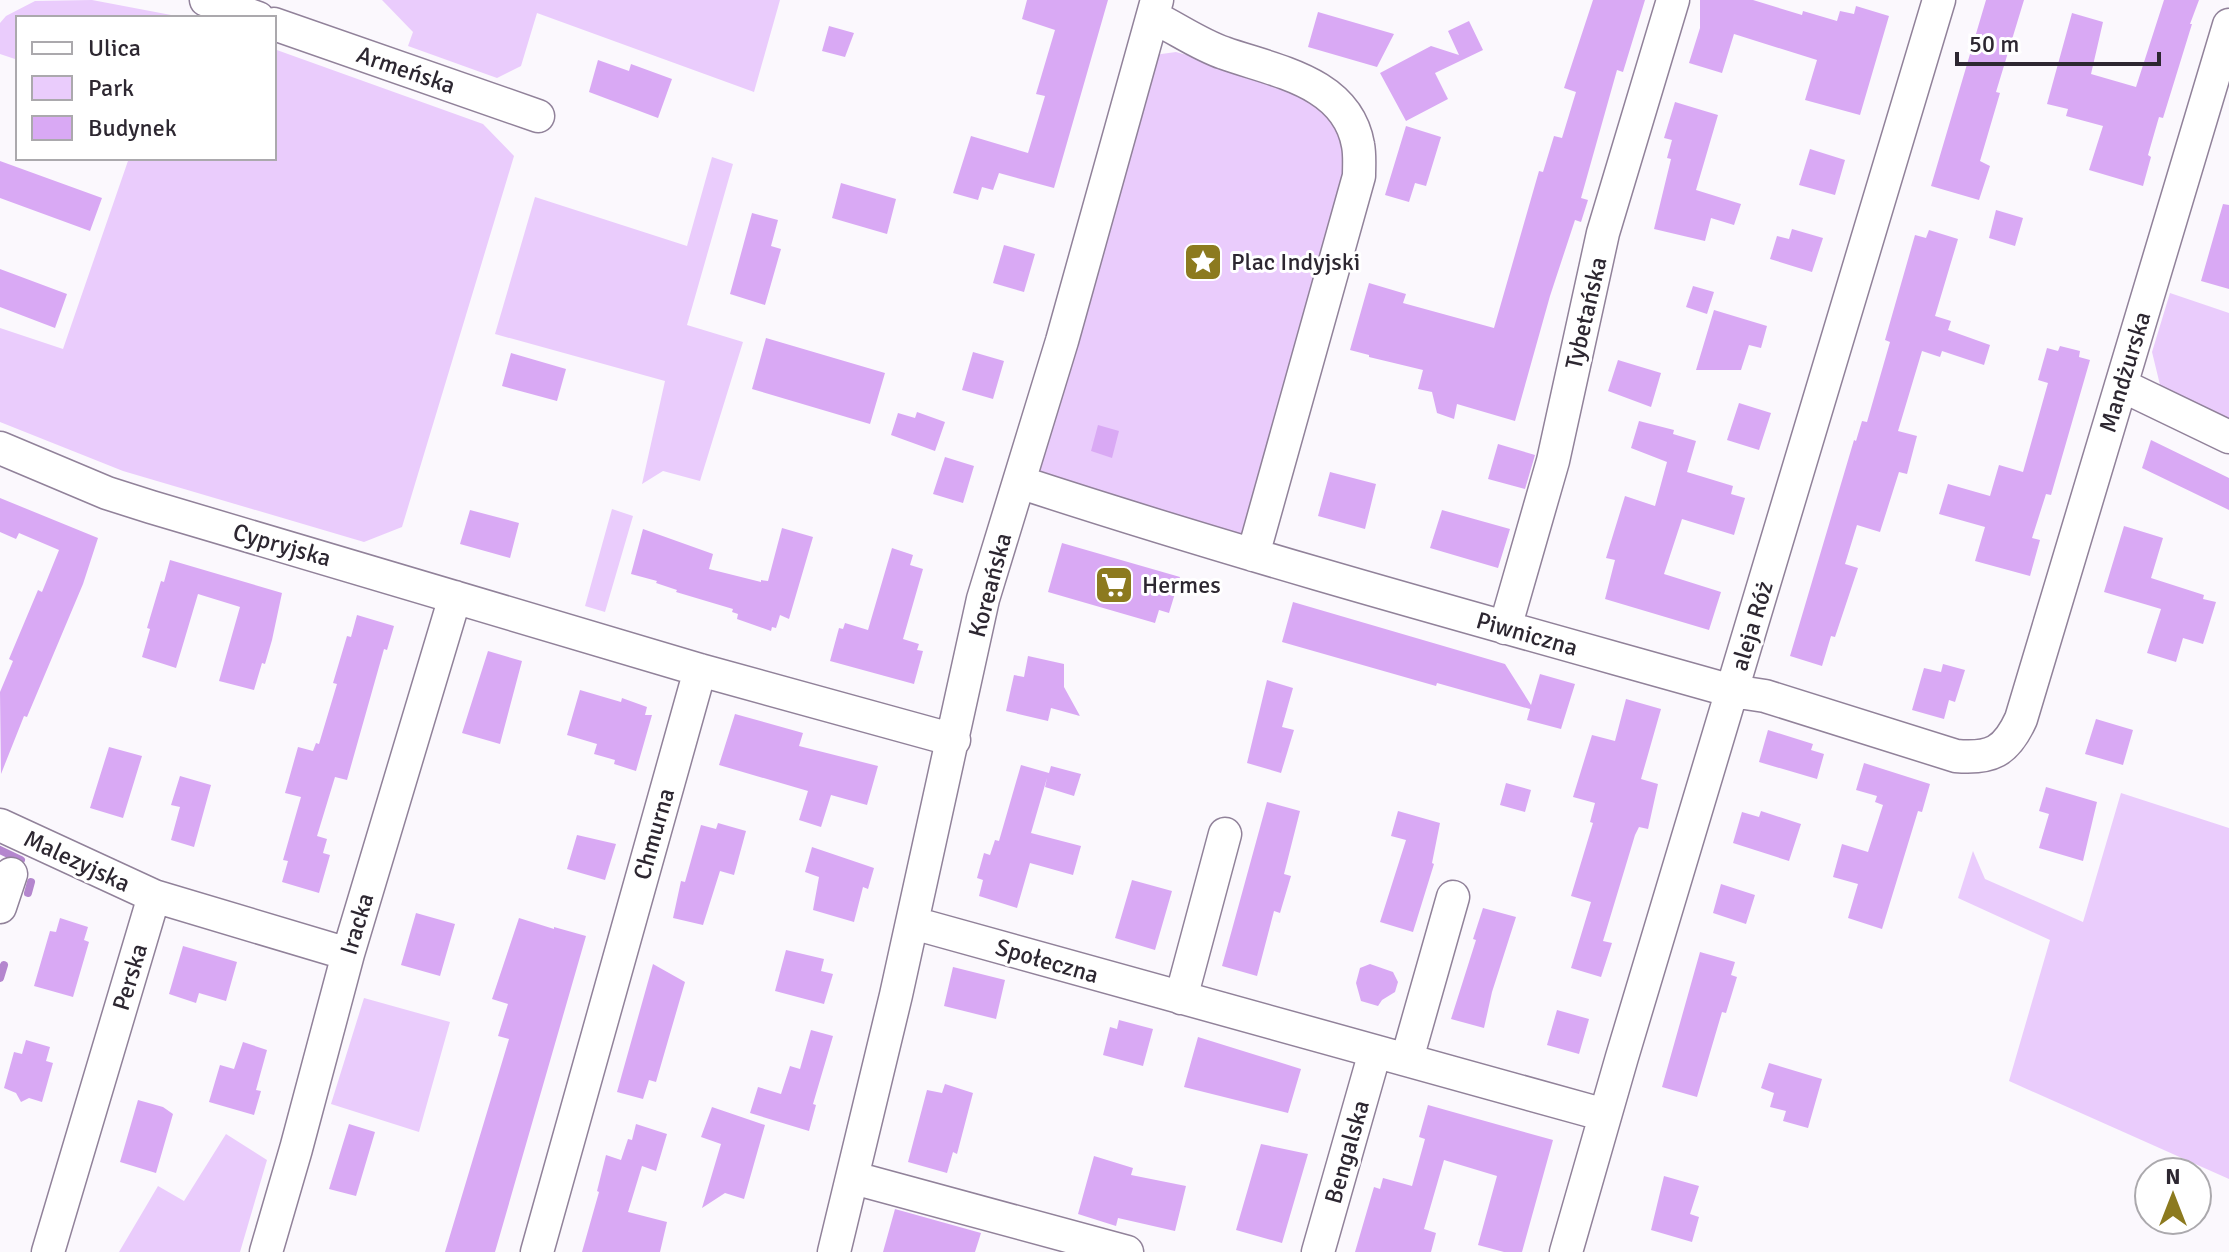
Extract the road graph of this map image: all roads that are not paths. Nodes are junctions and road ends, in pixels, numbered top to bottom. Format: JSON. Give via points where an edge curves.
{"nodes":[{"id":1,"x":206,"y":0,"type":"edge"},
{"id":2,"x":1673,"y":0,"type":"edge"},
{"id":3,"x":1939,"y":0,"type":"edge"},
{"id":4,"x":1155,"y":8,"type":"edge"},
{"id":5,"x":252,"y":16,"type":"edge"},
{"id":6,"x":276,"y":25,"type":"edge"},
{"id":7,"x":2229,"y":25,"type":"edge"},
{"id":8,"x":538,"y":116,"type":"dead end"},
{"id":9,"x":2121,"y":385,"type":"junction"},
{"id":10,"x":2229,"y":437,"type":"edge"},
{"id":11,"x":0,"y":448,"type":"edge"},
{"id":12,"x":1019,"y":482,"type":"junction"},
{"id":13,"x":1253,"y":555,"type":"junction"},
{"id":14,"x":455,"y":597,"type":"junction"},
{"id":15,"x":1505,"y":628,"type":"junction"},
{"id":16,"x":700,"y":670,"type":"junction"},
{"id":17,"x":1732,"y":691,"type":"junction"},
{"id":18,"x":2021,"y":719,"type":"joint"},
{"id":19,"x":954,"y":740,"type":"junction"},
{"id":20,"x":0,"y":825,"type":"edge"},
{"id":21,"x":1225,"y":834,"type":"dead end"},
{"id":22,"x":11,"y":874,"type":"dead end"},
{"id":23,"x":154,"y":896,"type":"junction"},
{"id":24,"x":1453,"y":897,"type":"dead end"},
{"id":25,"x":0,"y":907,"type":"edge"},
{"id":26,"x":913,"y":923,"type":"junction"},
{"id":27,"x":348,"y":954,"type":"junction"},
{"id":28,"x":1181,"y":998,"type":"junction"},
{"id":29,"x":1375,"y":1052,"type":"junction"},
{"id":30,"x":1407,"y":1059,"type":"junction"},
{"id":31,"x":1605,"y":1115,"type":"junction"},
{"id":32,"x":854,"y":1178,"type":"junction"},
{"id":33,"x":48,"y":1252,"type":"edge"},
{"id":34,"x":266,"y":1252,"type":"edge"},
{"id":35,"x":537,"y":1252,"type":"edge"},
{"id":36,"x":834,"y":1252,"type":"edge"},
{"id":37,"x":1127,"y":1252,"type":"edge"},
{"id":38,"x":1318,"y":1252,"type":"edge"},
{"id":39,"x":1566,"y":1252,"type":"edge"}],
"edges":[{"from":1,"to":5,"type":"street"},
{"from":2,"to":15,"type":"street","name":"Tybetańska","via":[[1603,233],[1553,461]]},
{"from":3,"to":17,"type":"street","name":"aleja Róż"},
{"from":4,"to":12,"type":"street","name":"Koreańska"},
{"from":4,"to":13,"type":"street","via":[[1220,52],[1325,91],[1341,108],[1358,145],[1359,176]]},
{"from":6,"to":8,"type":"street","name":"Armeńska"},
{"from":7,"to":9,"type":"street","name":"Mandżurska"},
{"from":9,"to":10,"type":"street"},
{"from":9,"to":18,"type":"street","name":"Mandżurska"},
{"from":11,"to":14,"type":"street","name":"Cypryjska","via":[[107,493]]},
{"from":12,"to":13,"type":"street","name":"Piwniczna"},
{"from":12,"to":19,"type":"street","name":"Koreańska","via":[[983,599]]},
{"from":13,"to":15,"type":"street","name":"Piwniczna"},
{"from":14,"to":16,"type":"street","name":"Cypryjska"},
{"from":14,"to":27,"type":"street","name":"Iracka"},
{"from":15,"to":17,"type":"street","name":"Piwniczna"},
{"from":16,"to":19,"type":"street"},
{"from":16,"to":35,"type":"street","name":"Chmurna"},
{"from":17,"to":18,"type":"street","name":"Piwniczna","via":[[1765,696],[1956,756],[1981,758],[1999,750],[2012,739]]},
{"from":17,"to":31,"type":"street","name":"aleja Róż"},
{"from":19,"to":26,"type":"street","name":"Koreańska"},
{"from":20,"to":23,"type":"street","name":"Malezyjska"},
{"from":21,"to":28,"type":"street"},
{"from":22,"to":25,"type":"street"},
{"from":23,"to":27,"type":"street"},
{"from":23,"to":33,"type":"street","name":"Perska"},
{"from":24,"to":30,"type":"street"},
{"from":26,"to":28,"type":"street","name":"Społeczna"},
{"from":26,"to":32,"type":"street","name":"Koreańska"},
{"from":27,"to":34,"type":"street","name":"Iracka"},
{"from":28,"to":29,"type":"street","name":"Społeczna"},
{"from":29,"to":30,"type":"street","name":"Społeczna"},
{"from":29,"to":38,"type":"street","name":"Bengalska"},
{"from":30,"to":31,"type":"street","name":"Społeczna"},
{"from":31,"to":39,"type":"street","name":"aleja Róż"},
{"from":32,"to":36,"type":"street","name":"Koreańska"},
{"from":32,"to":37,"type":"street"}]}
